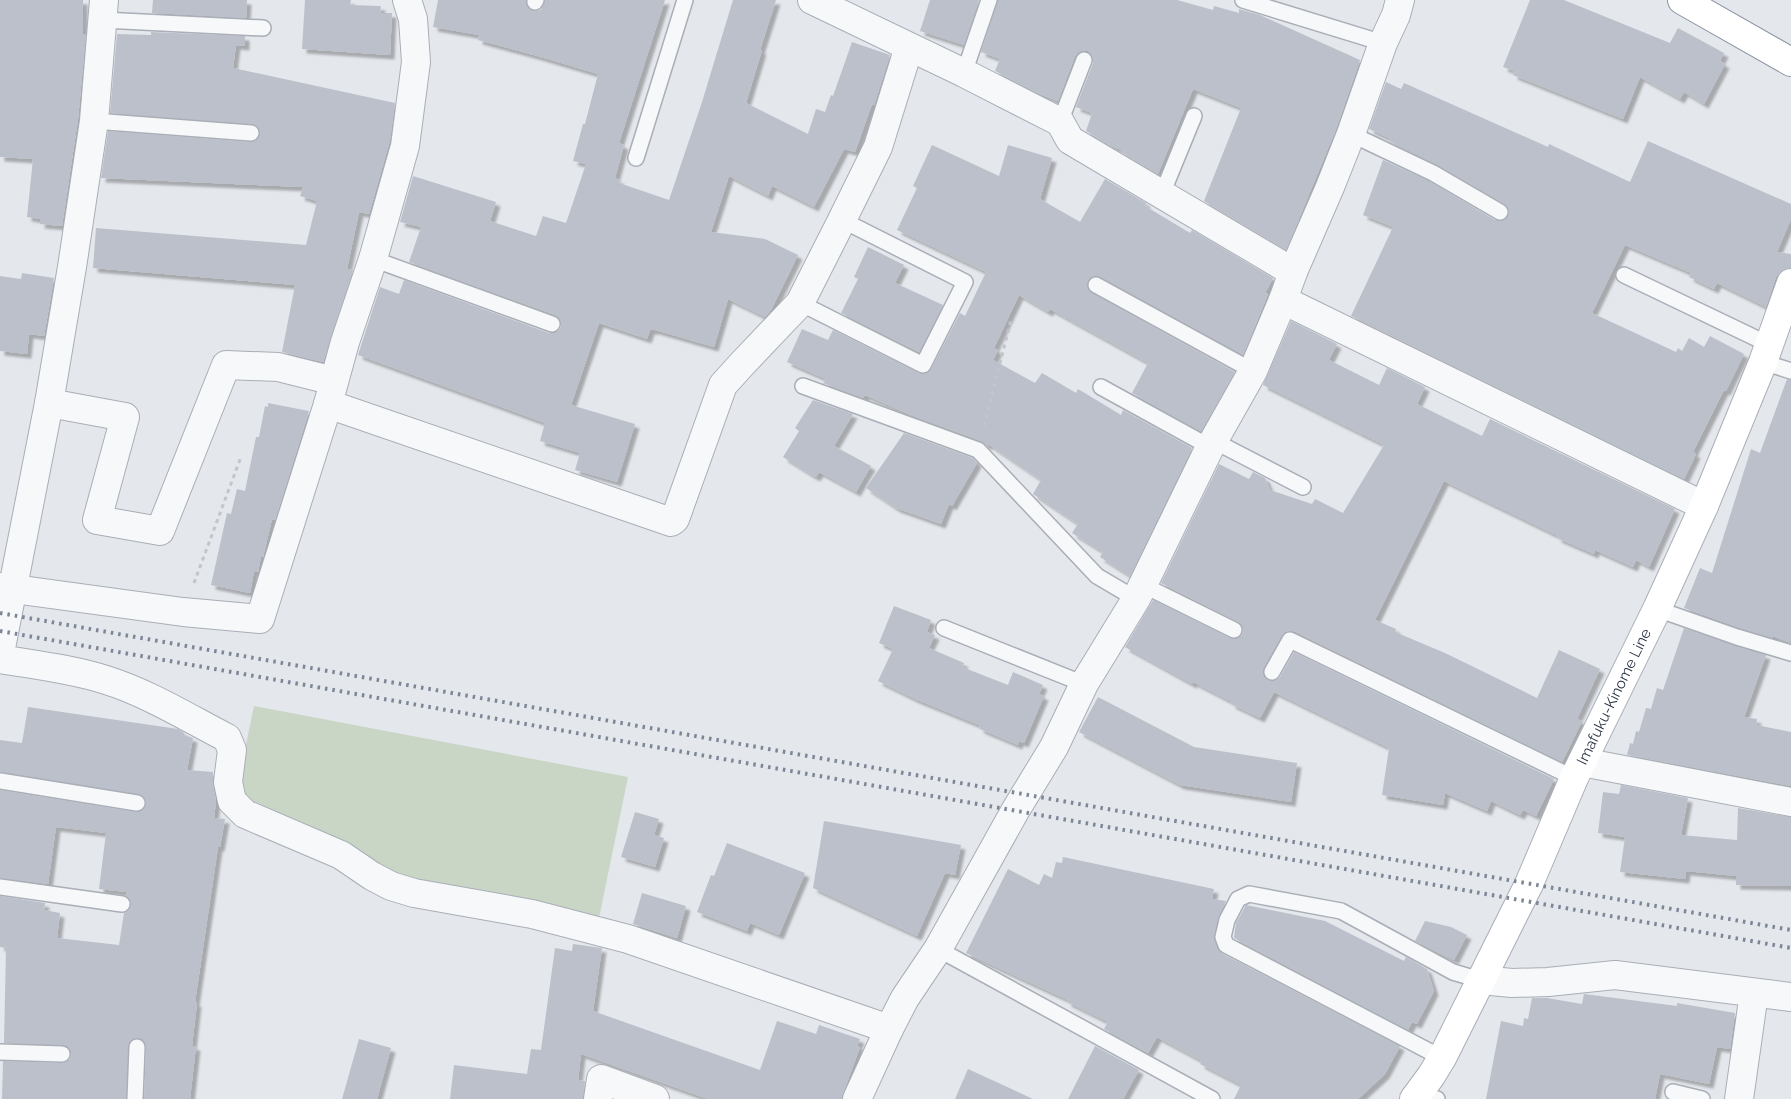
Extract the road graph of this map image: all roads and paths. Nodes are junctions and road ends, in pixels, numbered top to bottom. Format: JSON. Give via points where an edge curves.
{"nodes":[{"id":1,"x":407,"y":0,"type":"edge"},
{"id":2,"x":685,"y":0,"type":"edge"},
{"id":3,"x":812,"y":0,"type":"edge"},
{"id":4,"x":989,"y":0,"type":"edge"},
{"id":5,"x":1243,"y":0,"type":"edge"},
{"id":6,"x":1400,"y":0,"type":"edge"},
{"id":7,"x":1682,"y":0,"type":"edge"},
{"id":8,"x":103,"y":10,"type":"edge"},
{"id":9,"x":263,"y":28,"type":"dead end"},
{"id":10,"x":1384,"y":43,"type":"junction"},
{"id":11,"x":909,"y":47,"type":"junction"},
{"id":12,"x":1084,"y":60,"type":"dead end"},
{"id":13,"x":1791,"y":62,"type":"edge"},
{"id":14,"x":964,"y":73,"type":"junction"},
{"id":15,"x":1194,"y":116,"type":"dead end"},
{"id":16,"x":94,"y":121,"type":"junction"},
{"id":17,"x":1060,"y":122,"type":"junction"},
{"id":18,"x":251,"y":133,"type":"dead end"},
{"id":19,"x":1351,"y":134,"type":"junction"},
{"id":20,"x":636,"y":158,"type":"dead end"},
{"id":21,"x":1162,"y":194,"type":"junction"},
{"id":22,"x":1500,"y":212,"type":"dead end"},
{"id":23,"x":842,"y":220,"type":"junction"},
{"id":24,"x":373,"y":259,"type":"junction"},
{"id":25,"x":1293,"y":272,"type":"junction"},
{"id":26,"x":1624,"y":275,"type":"dead end"},
{"id":27,"x":1791,"y":283,"type":"edge"},
{"id":28,"x":1096,"y":285,"type":"dead end"},
{"id":29,"x":1283,"y":300,"type":"junction"},
{"id":30,"x":800,"y":304,"type":"junction"},
{"id":31,"x":1011,"y":320,"type":"dead end"},
{"id":32,"x":552,"y":324,"type":"dead end"},
{"id":33,"x":1766,"y":353,"type":"junction"},
{"id":34,"x":1253,"y":371,"type":"junction"},
{"id":35,"x":1791,"y":371,"type":"edge"},
{"id":36,"x":803,"y":386,"type":"dead end"},
{"id":37,"x":1101,"y":387,"type":"dead end"},
{"id":38,"x":331,"y":392,"type":"junction"},
{"id":39,"x":49,"y":402,"type":"junction"},
{"id":40,"x":1212,"y":444,"type":"junction"},
{"id":41,"x":978,"y":450,"type":"junction"},
{"id":42,"x":241,"y":457,"type":"dead end"},
{"id":43,"x":1302,"y":487,"type":"dead end"},
{"id":44,"x":1704,"y":506,"type":"junction"},
{"id":45,"x":6,"y":588,"type":"edge"},
{"id":46,"x":1140,"y":592,"type":"junction"},
{"id":47,"x":1657,"y":608,"type":"junction"},
{"id":48,"x":183,"y":612,"type":"junction"},
{"id":49,"x":944,"y":628,"type":"dead end"},
{"id":50,"x":1234,"y":630,"type":"dead end"},
{"id":51,"x":0,"y":653,"type":"edge"},
{"id":52,"x":1791,"y":653,"type":"edge"},
{"id":53,"x":0,"y":659,"type":"edge"},
{"id":54,"x":1272,"y":672,"type":"dead end"},
{"id":55,"x":1084,"y":684,"type":"junction"},
{"id":56,"x":1578,"y":770,"type":"junction"},
{"id":57,"x":0,"y":781,"type":"edge"},
{"id":58,"x":1791,"y":802,"type":"edge"},
{"id":59,"x":137,"y":803,"type":"dead end"},
{"id":60,"x":0,"y":887,"type":"edge"},
{"id":61,"x":122,"y":904,"type":"dead end"},
{"id":62,"x":938,"y":949,"type":"junction"},
{"id":63,"x":1480,"y":980,"type":"junction"},
{"id":64,"x":1754,"y":993,"type":"junction"},
{"id":65,"x":1791,"y":997,"type":"edge"},
{"id":66,"x":889,"y":1029,"type":"junction"},
{"id":67,"x":136,"y":1047,"type":"dead end"},
{"id":68,"x":0,"y":1052,"type":"edge"},
{"id":69,"x":62,"y":1054,"type":"dead end"},
{"id":70,"x":1442,"y":1058,"type":"junction"},
{"id":71,"x":1673,"y":1092,"type":"dead end"},
{"id":72,"x":1423,"y":1097,"type":"edge"},
{"id":73,"x":135,"y":1099,"type":"edge"},
{"id":74,"x":598,"y":1099,"type":"edge"},
{"id":75,"x":655,"y":1099,"type":"edge"},
{"id":76,"x":857,"y":1099,"type":"edge"},
{"id":77,"x":1212,"y":1099,"type":"edge"},
{"id":78,"x":1702,"y":1099,"type":"edge"},
{"id":79,"x":1740,"y":1099,"type":"edge"}],
"edges":[{"from":1,"to":24,"type":"street","via":[[413,19],[416,62],[405,146]]},
{"from":2,"to":20,"type":"lane"},
{"from":3,"to":11,"type":"street"},
{"from":4,"to":14,"type":"lane"},
{"from":5,"to":10,"type":"lane"},
{"from":6,"to":10,"type":"street"},
{"from":7,"to":13,"type":"main road"},
{"from":8,"to":9,"type":"lane"},
{"from":8,"to":16,"type":"street"},
{"from":10,"to":19,"type":"street"},
{"from":11,"to":14,"type":"street"},
{"from":11,"to":23,"type":"street","via":[[878,147]]},
{"from":12,"to":17,"type":"lane"},
{"from":14,"to":17,"type":"street"},
{"from":15,"to":21,"type":"lane"},
{"from":16,"to":18,"type":"lane"},
{"from":16,"to":39,"type":"street"},
{"from":17,"to":21,"type":"street","via":[[1070,140]]},
{"from":19,"to":22,"type":"lane","via":[[1433,173]]},
{"from":19,"to":25,"type":"street"},
{"from":21,"to":25,"type":"street"},
{"from":23,"to":30,"type":"street"},
{"from":23,"to":30,"type":"lane","via":[[965,282],[923,365]]},
{"from":24,"to":32,"type":"lane"},
{"from":24,"to":38,"type":"street"},
{"from":25,"to":29,"type":"street"},
{"from":26,"to":33,"type":"lane"},
{"from":27,"to":33,"type":"main road","name":"Imafuku-Kinome Line"},
{"from":28,"to":34,"type":"lane"},
{"from":29,"to":34,"type":"street"},
{"from":29,"to":44,"type":"street"},
{"from":30,"to":38,"type":"street","via":[[723,385],[675,519],[671,522]]},
{"from":31,"to":41,"type":"path"},
{"from":33,"to":35,"type":"lane"},
{"from":33,"to":44,"type":"main road","name":"Imafuku-Kinome Line"},
{"from":34,"to":40,"type":"street"},
{"from":36,"to":41,"type":"lane"},
{"from":37,"to":40,"type":"lane"},
{"from":38,"to":39,"type":"street","via":[[278,367],[226,365],[160,531],[97,520],[125,417]]},
{"from":38,"to":48,"type":"street","via":[[260,619]]},
{"from":39,"to":45,"type":"street"},
{"from":40,"to":43,"type":"lane"},
{"from":40,"to":46,"type":"street"},
{"from":41,"to":46,"type":"lane","via":[[1097,576]]},
{"from":42,"to":48,"type":"path"},
{"from":44,"to":47,"type":"main road","name":"Imafuku-Kinome Line"},
{"from":45,"to":48,"type":"street"},
{"from":45,"to":51,"type":"street"},
{"from":46,"to":50,"type":"lane"},
{"from":46,"to":55,"type":"street"},
{"from":47,"to":52,"type":"lane"},
{"from":47,"to":56,"type":"main road","name":"Imafuku-Kinome Line"},
{"from":49,"to":55,"type":"lane"},
{"from":53,"to":66,"type":"street","via":[[107,680],[227,738],[232,750],[228,782],[232,801],[245,814],[341,855],[391,886],[532,914],[628,939]]},
{"from":54,"to":56,"type":"lane","via":[[1290,640]]},
{"from":55,"to":62,"type":"street","via":[[1054,747]]},
{"from":56,"to":58,"type":"street"},
{"from":56,"to":63,"type":"main road","name":"Imafuku-Kinome Line","via":[[1529,884]]},
{"from":57,"to":59,"type":"lane"},
{"from":60,"to":61,"type":"lane"},
{"from":62,"to":66,"type":"street"},
{"from":62,"to":77,"type":"lane"},
{"from":63,"to":64,"type":"street","via":[[1512,983],[1615,975]]},
{"from":63,"to":70,"type":"main road","name":"Imafuku-Kinome Line"},
{"from":63,"to":70,"type":"lane","via":[[1452,972],[1341,911],[1248,894],[1238,899],[1227,920],[1222,937],[1226,945]]},
{"from":64,"to":65,"type":"street"},
{"from":64,"to":79,"type":"street"},
{"from":66,"to":76,"type":"street"},
{"from":67,"to":73,"type":"lane"},
{"from":68,"to":69,"type":"lane"},
{"from":70,"to":72,"type":"main road","name":"Imafuku-Kinome Line"},
{"from":71,"to":78,"type":"lane"},
{"from":74,"to":75,"type":"street","via":[[600,1079]]}]}
